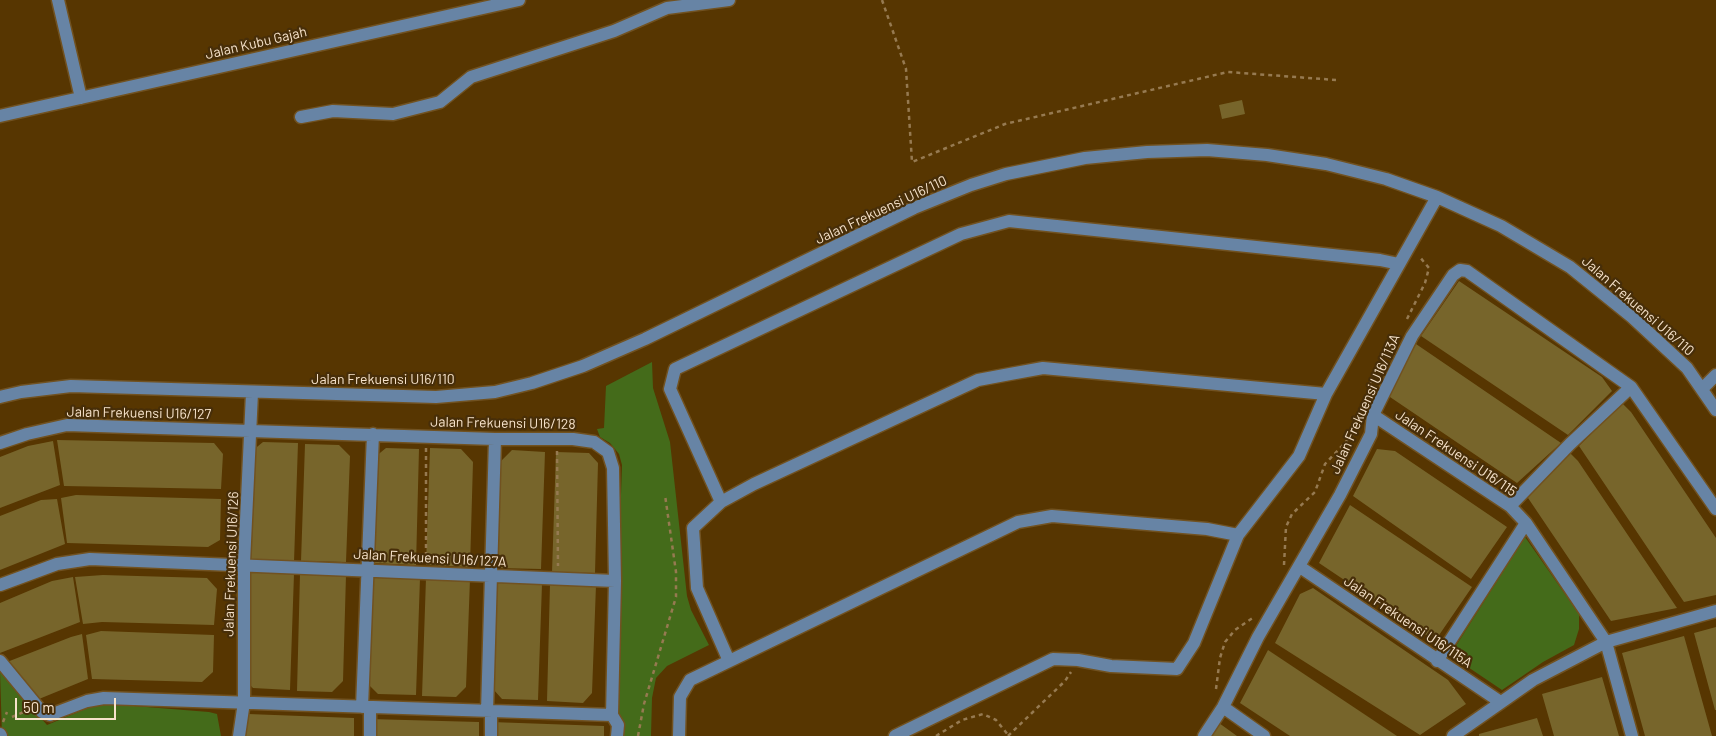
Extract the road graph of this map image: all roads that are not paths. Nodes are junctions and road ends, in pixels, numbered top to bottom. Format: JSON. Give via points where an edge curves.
{"nodes":[{"id":1,"x":58,"y":0,"type":"edge"},
{"id":2,"x":519,"y":0,"type":"edge"},
{"id":3,"x":729,"y":0,"type":"edge"},
{"id":4,"x":81,"y":98,"type":"junction"},
{"id":5,"x":0,"y":116,"type":"edge"},
{"id":6,"x":301,"y":117,"type":"dead end"},
{"id":7,"x":1437,"y":198,"type":"junction"},
{"id":8,"x":1399,"y":264,"type":"junction"},
{"id":9,"x":1716,"y":375,"type":"edge"},
{"id":10,"x":1631,"y":387,"type":"junction"},
{"id":11,"x":1702,"y":389,"type":"junction"},
{"id":12,"x":252,"y":393,"type":"junction"},
{"id":13,"x":1326,"y":394,"type":"junction"},
{"id":14,"x":0,"y":397,"type":"edge"},
{"id":15,"x":1716,"y":410,"type":"edge"},
{"id":16,"x":1373,"y":415,"type":"junction"},
{"id":17,"x":250,"y":430,"type":"junction"},
{"id":18,"x":373,"y":434,"type":"junction"},
{"id":19,"x":494,"y":439,"type":"junction"},
{"id":20,"x":0,"y":443,"type":"edge"},
{"id":21,"x":721,"y":502,"type":"junction"},
{"id":22,"x":1510,"y":506,"type":"junction"},
{"id":23,"x":1716,"y":508,"type":"edge"},
{"id":24,"x":1526,"y":523,"type":"junction"},
{"id":25,"x":1238,"y":535,"type":"junction"},
{"id":26,"x":244,"y":564,"type":"junction"},
{"id":27,"x":1300,"y":567,"type":"junction"},
{"id":28,"x":367,"y":570,"type":"junction"},
{"id":29,"x":492,"y":576,"type":"junction"},
{"id":30,"x":615,"y":581,"type":"junction"},
{"id":31,"x":0,"y":584,"type":"edge"},
{"id":32,"x":1716,"y":611,"type":"edge"},
{"id":33,"x":1606,"y":642,"type":"junction"},
{"id":34,"x":0,"y":661,"type":"edge"},
{"id":35,"x":729,"y":661,"type":"junction"},
{"id":36,"x":1437,"y":661,"type":"junction"},
{"id":37,"x":1499,"y":701,"type":"junction"},
{"id":38,"x":244,"y":702,"type":"junction"},
{"id":39,"x":1219,"y":702,"type":"junction"},
{"id":40,"x":366,"y":707,"type":"junction"},
{"id":41,"x":489,"y":711,"type":"junction"},
{"id":42,"x":612,"y":715,"type":"junction"},
{"id":43,"x":1459,"y":734,"type":"edge"},
{"id":44,"x":239,"y":736,"type":"edge"},
{"id":45,"x":370,"y":736,"type":"edge"},
{"id":46,"x":491,"y":736,"type":"edge"},
{"id":47,"x":617,"y":736,"type":"edge"},
{"id":48,"x":679,"y":736,"type":"edge"},
{"id":49,"x":895,"y":736,"type":"edge"},
{"id":50,"x":1204,"y":736,"type":"edge"},
{"id":51,"x":1264,"y":736,"type":"edge"},
{"id":52,"x":1632,"y":736,"type":"edge"}],
"edges":[{"from":1,"to":4,"type":"street"},
{"from":2,"to":4,"type":"street","name":"Jalan Kubu Gajah"},
{"from":3,"to":6,"type":"street","via":[[667,8],[614,31],[471,77],[440,102],[393,114],[334,111]]},
{"from":4,"to":5,"type":"street","name":"Jalan Kubu Gajah"},
{"from":7,"to":8,"type":"street"},
{"from":7,"to":11,"type":"street","name":"Jalan Frekuensi U16/110","via":[[1501,226],[1570,267],[1632,317],[1687,368]]},
{"from":7,"to":12,"type":"street","name":"Jalan Frekuensi U16/110","via":[[1335,166],[1267,155],[1207,150],[1085,158],[1006,174],[914,208],[645,339],[583,366],[532,383],[495,392],[436,398]]},
{"from":8,"to":13,"type":"street"},
{"from":8,"to":21,"type":"street","via":[[1009,221],[961,234],[675,370],[670,389]]},
{"from":9,"to":11,"type":"street"},
{"from":10,"to":16,"type":"street","name":"Jalan Frekuensi U16/113A","via":[[1467,271],[1460,270],[1453,274],[1412,336]]},
{"from":10,"to":22,"type":"street"},
{"from":10,"to":23,"type":"street","name":"Jalan Frekuensi U16/113A"},
{"from":11,"to":15,"type":"street","name":"Jalan Frekuensi U16/110"},
{"from":12,"to":14,"type":"street","name":"Jalan Frekuensi U16/110","via":[[71,386]]},
{"from":12,"to":17,"type":"street","name":"Jalan Frekuensi U16/126"},
{"from":13,"to":21,"type":"street","via":[[1043,368],[978,380]]},
{"from":13,"to":25,"type":"street","via":[[1298,456]]},
{"from":16,"to":22,"type":"street","name":"Jalan Frekuensi U16/115"},
{"from":16,"to":27,"type":"street","name":"Jalan Frekuensi U16/113A","via":[[1370,434]]},
{"from":17,"to":18,"type":"street","name":"Jalan Frekuensi U16/128"},
{"from":17,"to":20,"type":"street","name":"Jalan Frekuensi U16/127","via":[[67,425]]},
{"from":17,"to":26,"type":"street","name":"Jalan Frekuensi U16/126"},
{"from":18,"to":19,"type":"street","name":"Jalan Frekuensi U16/128"},
{"from":18,"to":28,"type":"street"},
{"from":19,"to":29,"type":"street"},
{"from":19,"to":30,"type":"street","name":"Jalan Frekuensi U16/128","via":[[584,440],[594,442],[608,452],[611,459]]},
{"from":21,"to":35,"type":"street","via":[[693,528],[698,588]]},
{"from":22,"to":24,"type":"street","name":"Jalan Frekuensi U16/115"},
{"from":24,"to":33,"type":"street","name":"Jalan Frekuensi U16/115"},
{"from":24,"to":36,"type":"street"},
{"from":25,"to":35,"type":"street","via":[[1207,529],[1052,516],[1018,522]]},
{"from":25,"to":49,"type":"street","via":[[1194,643],[1177,669],[1053,659]]},
{"from":26,"to":28,"type":"street","name":"Jalan Frekuensi U16/127A"},
{"from":26,"to":31,"type":"street","name":"Jalan Frekuensi U16/127A","via":[[90,559],[57,564]]},
{"from":26,"to":38,"type":"street","name":"Jalan Frekuensi U16/126"},
{"from":27,"to":36,"type":"street","name":"Jalan Frekuensi U16/115A"},
{"from":27,"to":39,"type":"street","name":"Jalan Frekuensi U16/113A"},
{"from":28,"to":29,"type":"street","name":"Jalan Frekuensi U16/127A"},
{"from":28,"to":40,"type":"street"},
{"from":29,"to":30,"type":"street","name":"Jalan Frekuensi U16/127A"},
{"from":29,"to":41,"type":"street"},
{"from":30,"to":42,"type":"street","name":"Jalan Frekuensi U16/128"},
{"from":32,"to":33,"type":"street"},
{"from":33,"to":37,"type":"street"},
{"from":33,"to":52,"type":"street","name":"Jalan Frekuensi U16/115"},
{"from":34,"to":38,"type":"street","via":[[42,712],[50,715],[87,700],[104,698]]},
{"from":35,"to":48,"type":"street","via":[[690,680],[680,697]]},
{"from":36,"to":37,"type":"street","name":"Jalan Frekuensi U16/115A"},
{"from":37,"to":43,"type":"street"},
{"from":38,"to":40,"type":"street"},
{"from":38,"to":44,"type":"street","name":"Jalan Frekuensi U16/126"},
{"from":39,"to":50,"type":"street","name":"Jalan Frekuensi U16/113A"},
{"from":39,"to":51,"type":"street"},
{"from":40,"to":41,"type":"street"},
{"from":40,"to":45,"type":"street"},
{"from":41,"to":42,"type":"street"},
{"from":41,"to":46,"type":"street"},
{"from":42,"to":47,"type":"street","name":"Jalan Frekuensi U16/128","via":[[618,725]]}]}
